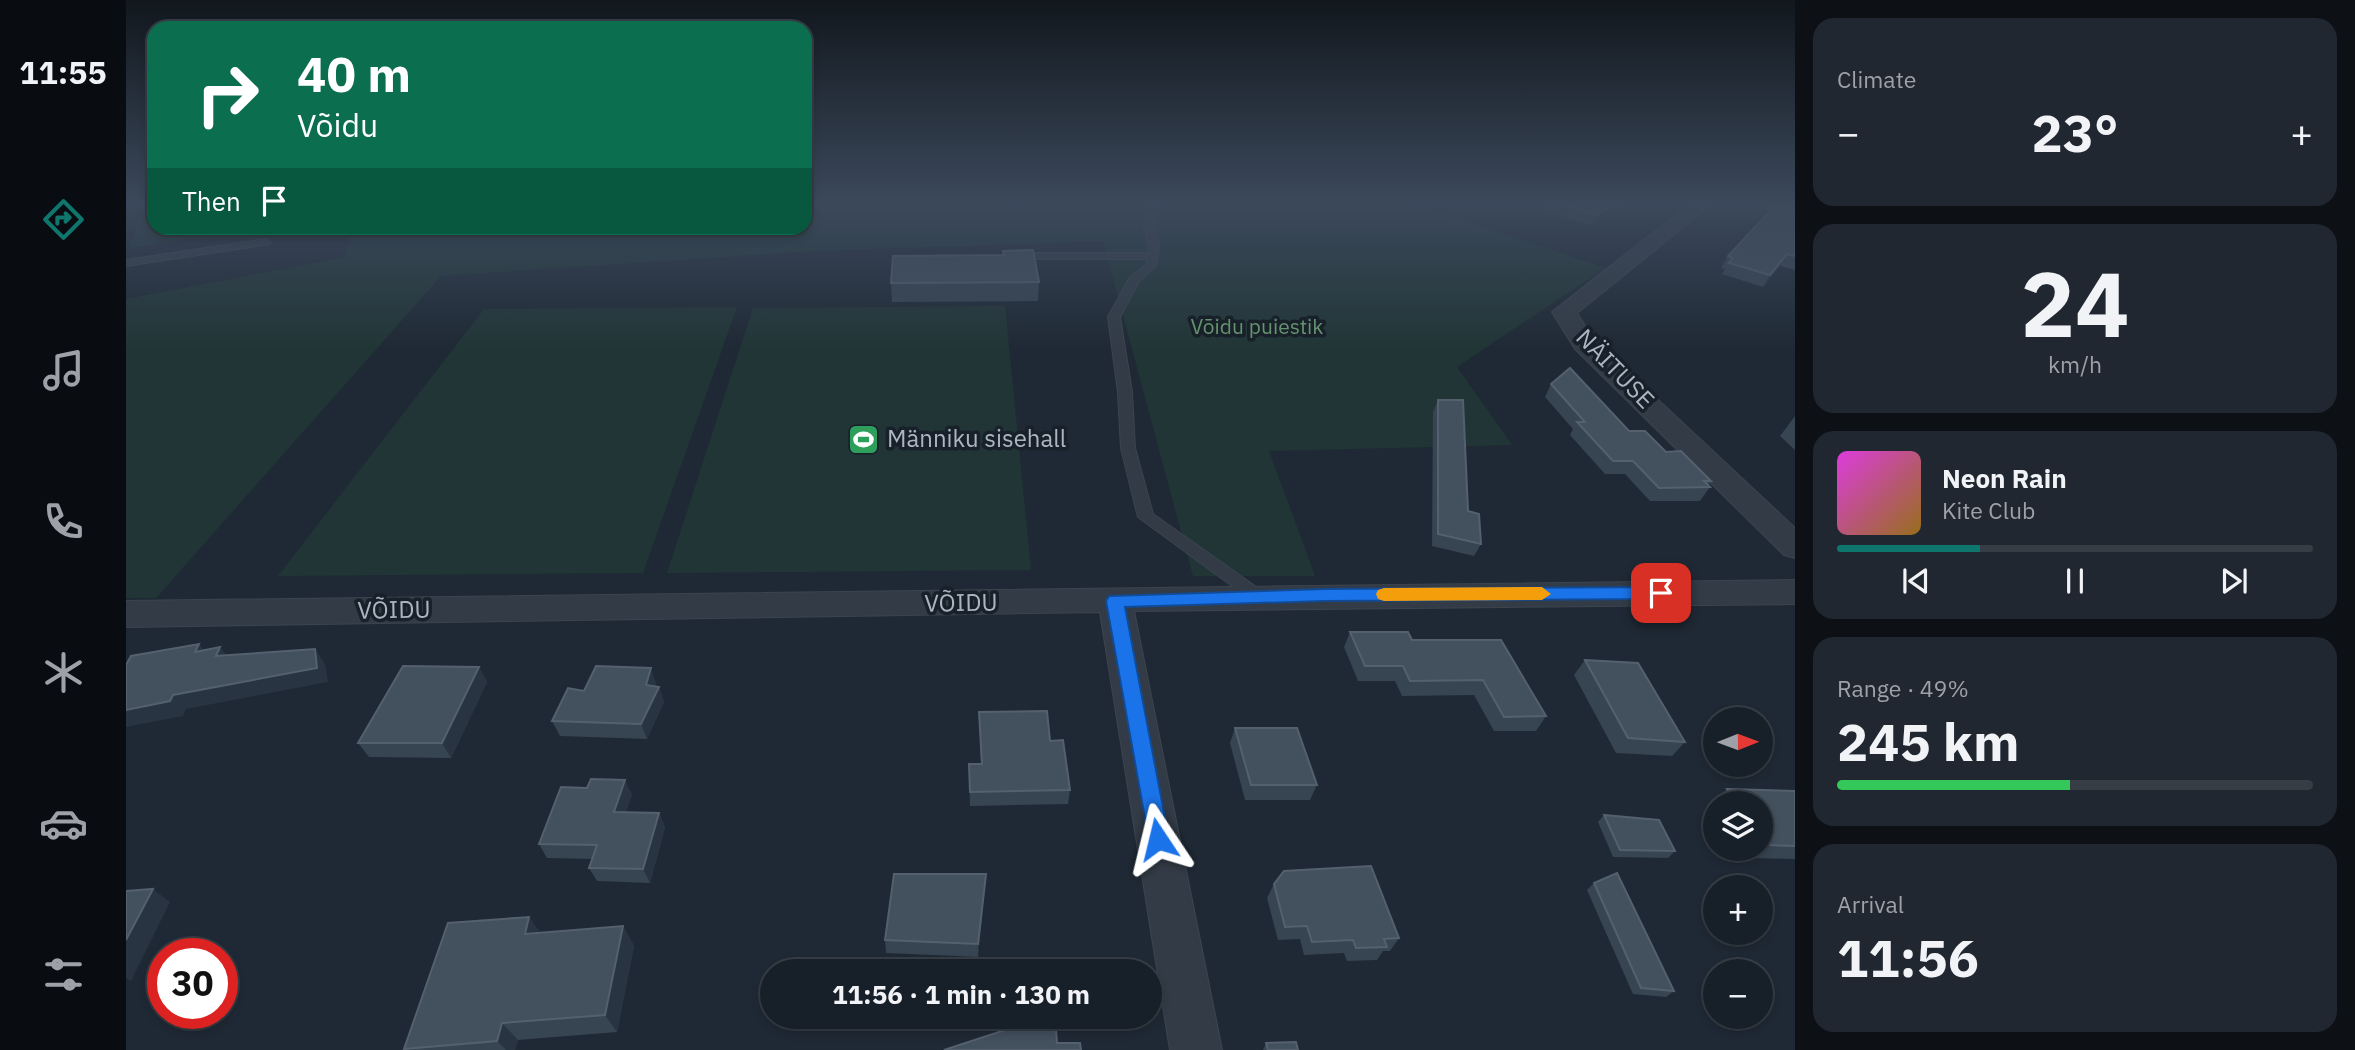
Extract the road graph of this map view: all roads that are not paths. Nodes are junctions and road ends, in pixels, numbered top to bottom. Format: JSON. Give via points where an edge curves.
{"nodes":[{"id":1,"x":199,"y":252,"type":"edge"},
{"id":2,"x":1153,"y":252,"type":"edge"},
{"id":3,"x":1641,"y":252,"type":"edge"},
{"id":4,"x":1003,"y":256,"type":"edge"},
{"id":5,"x":1152,"y":256,"type":"junction"},
{"id":6,"x":126,"y":263,"type":"edge"},
{"id":7,"x":1795,"y":547,"type":"edge"},
{"id":8,"x":1795,"y":592,"type":"edge"},
{"id":9,"x":1260,"y":598,"type":"junction"},
{"id":10,"x":1115,"y":601,"type":"junction"},
{"id":11,"x":126,"y":614,"type":"edge"},
{"id":12,"x":1196,"y":1050,"type":"edge"}],
"edges":[{"from":1,"to":6,"type":"lane"},
{"from":2,"to":5,"type":"lane"},
{"from":3,"to":7,"type":"street","name":"NÄITUSE","via":[[1564,312],[1584,344]]},
{"from":4,"to":5,"type":"lane"},
{"from":5,"to":9,"type":"lane","via":[[1151,266],[1134,279],[1114,317],[1128,448],[1146,517]]},
{"from":8,"to":9,"type":"street","name":"VÕIDU"},
{"from":9,"to":10,"type":"street","name":"VÕIDU"},
{"from":10,"to":11,"type":"street","name":"VÕIDU"},
{"from":10,"to":12,"type":"street"}]}
